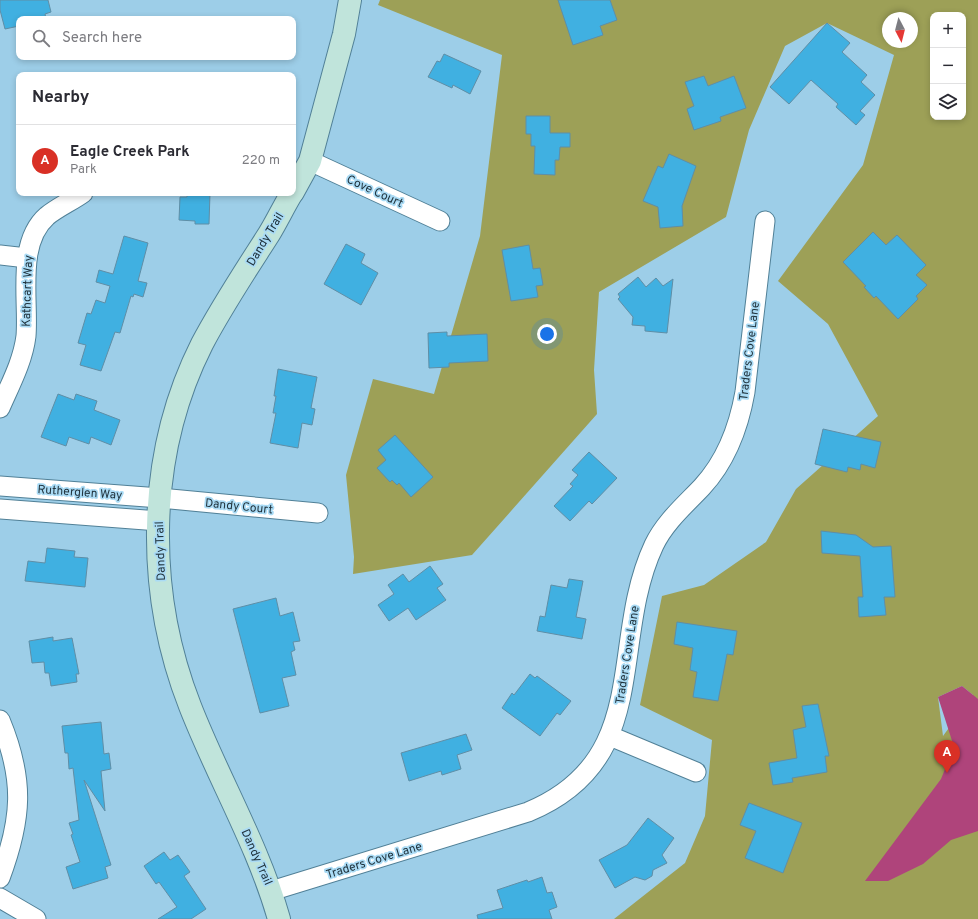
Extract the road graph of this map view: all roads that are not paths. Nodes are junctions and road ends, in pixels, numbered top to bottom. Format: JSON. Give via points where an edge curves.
{"nodes":[{"id":1,"x":350,"y":0,"type":"edge"},
{"id":2,"x":310,"y":161,"type":"junction"},
{"id":3,"x":296,"y":187,"type":"edge"},
{"id":4,"x":78,"y":196,"type":"edge"},
{"id":5,"x":291,"y":196,"type":"edge"},
{"id":6,"x":440,"y":221,"type":"dead end"},
{"id":7,"x":765,"y":221,"type":"dead end"},
{"id":8,"x":0,"y":255,"type":"edge"},
{"id":9,"x":28,"y":258,"type":"junction"},
{"id":10,"x":0,"y":408,"type":"edge"},
{"id":11,"x":0,"y":486,"type":"edge"},
{"id":12,"x":160,"y":498,"type":"junction"},
{"id":13,"x":0,"y":509,"type":"edge"},
{"id":14,"x":318,"y":513,"type":"dead end"},
{"id":15,"x":159,"y":521,"type":"junction"},
{"id":16,"x":0,"y":720,"type":"edge"},
{"id":17,"x":610,"y":736,"type":"junction"},
{"id":18,"x":696,"y":772,"type":"dead end"},
{"id":19,"x":0,"y":878,"type":"edge"},
{"id":20,"x":271,"y":891,"type":"junction"},
{"id":21,"x":0,"y":898,"type":"edge"},
{"id":22,"x":36,"y":919,"type":"edge"},
{"id":23,"x":279,"y":919,"type":"edge"}],
"edges":[{"from":1,"to":2,"type":"street","name":"Dandy Trail","via":[[344,34]]},
{"from":2,"to":3,"type":"street","name":"Dandy Trail"},
{"from":2,"to":6,"type":"street","name":"Cove Court"},
{"from":4,"to":9,"type":"street","name":"Kathcart Way","via":[[47,217],[31,241]]},
{"from":5,"to":12,"type":"street","name":"Dandy Trail","via":[[218,314],[192,367],[177,407],[167,448]]},
{"from":7,"to":17,"type":"street","name":"Traders Cove Lane","via":[[745,392],[739,418],[718,466],[666,527],[646,562],[638,588],[620,706]]},
{"from":8,"to":9,"type":"street"},
{"from":9,"to":10,"type":"street","name":"Kathcart Way","via":[[26,337],[21,357]]},
{"from":11,"to":12,"type":"street","name":"Rutherglen Way"},
{"from":12,"to":14,"type":"street","name":"Dandy Court"},
{"from":12,"to":15,"type":"street","name":"Dandy Trail"},
{"from":13,"to":15,"type":"street"},
{"from":15,"to":20,"type":"street","name":"Dandy Trail","via":[[158,556],[163,606],[180,678],[195,719]]},
{"from":16,"to":19,"type":"street","via":[[13,758],[18,796],[14,838]]},
{"from":17,"to":18,"type":"street"},
{"from":17,"to":20,"type":"street","name":"Traders Cove Lane","via":[[598,758],[580,779],[557,798],[538,808]]},
{"from":20,"to":23,"type":"street","name":"Dandy Trail"},
{"from":21,"to":22,"type":"street"}]}
